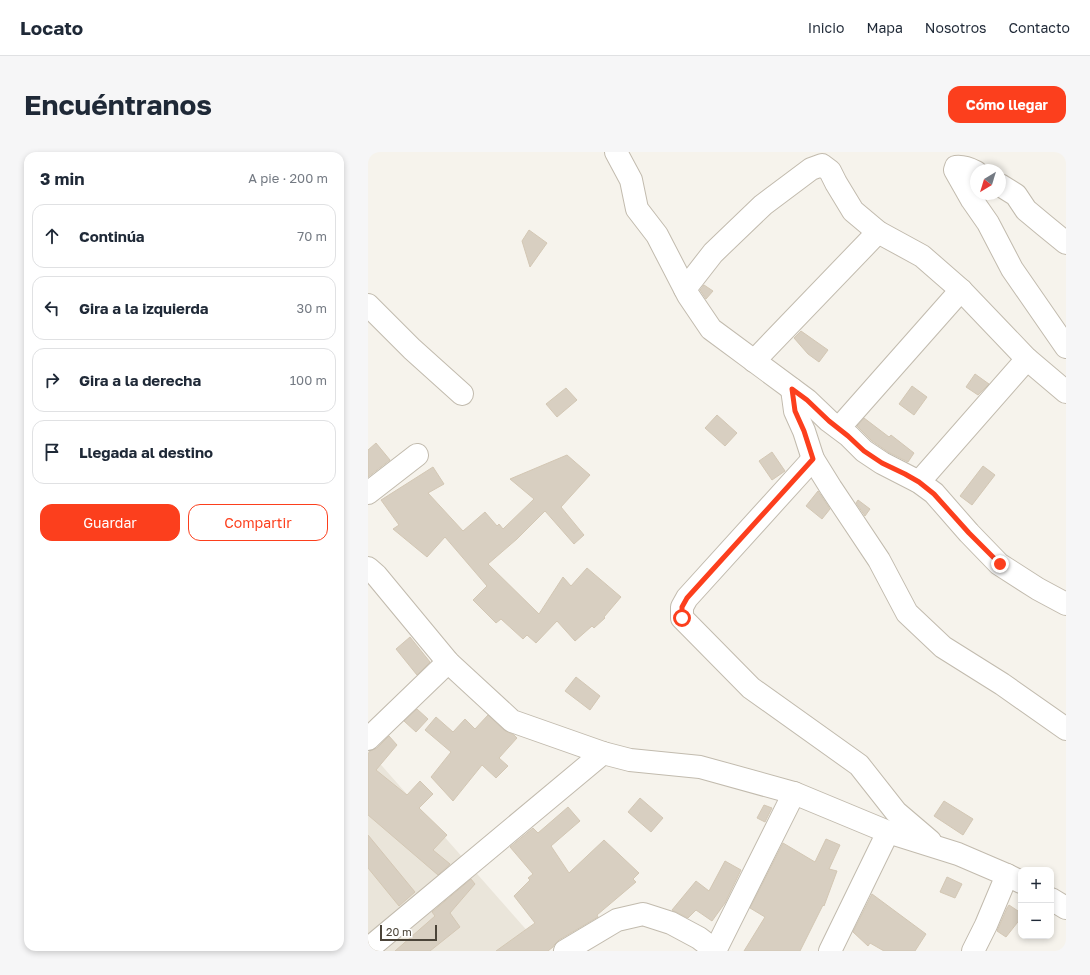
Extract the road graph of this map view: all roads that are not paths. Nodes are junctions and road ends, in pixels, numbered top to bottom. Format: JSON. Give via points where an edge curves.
{"nodes":[{"id":1,"x":616,"y":152,"type":"edge"},
{"id":2,"x":970,"y":169,"type":"edge"},
{"id":3,"x":1006,"y":188,"type":"edge"},
{"id":4,"x":970,"y":196,"type":"edge"},
{"id":5,"x":972,"y":200,"type":"edge"},
{"id":6,"x":878,"y":232,"type":"junction"},
{"id":7,"x":1066,"y":243,"type":"edge"},
{"id":8,"x":685,"y":289,"type":"junction"},
{"id":9,"x":961,"y":290,"type":"junction"},
{"id":10,"x":368,"y":305,"type":"edge"},
{"id":11,"x":1066,"y":347,"type":"edge"},
{"id":12,"x":1027,"y":359,"type":"junction"},
{"id":13,"x":754,"y":361,"type":"junction"},
{"id":14,"x":792,"y":389,"type":"junction"},
{"id":15,"x":1066,"y":392,"type":"edge"},
{"id":16,"x":462,"y":394,"type":"dead end"},
{"id":17,"x":839,"y":428,"type":"junction"},
{"id":18,"x":417,"y":455,"type":"dead end"},
{"id":19,"x":813,"y":459,"type":"junction"},
{"id":20,"x":919,"y":482,"type":"junction"},
{"id":21,"x":368,"y":493,"type":"edge"},
{"id":22,"x":368,"y":568,"type":"edge"},
{"id":23,"x":1066,"y":604,"type":"edge"},
{"id":24,"x":448,"y":662,"type":"junction"},
{"id":25,"x":1066,"y":729,"type":"edge"},
{"id":26,"x":368,"y":739,"type":"edge"},
{"id":27,"x":603,"y":753,"type":"junction"},
{"id":28,"x":794,"y":793,"type":"junction"},
{"id":29,"x":888,"y":832,"type":"junction"},
{"id":30,"x":938,"y":848,"type":"junction"},
{"id":31,"x":1014,"y":879,"type":"edge"},
{"id":32,"x":1054,"y":901,"type":"edge"},
{"id":33,"x":1066,"y":908,"type":"edge"},
{"id":34,"x":368,"y":949,"type":"edge"},
{"id":35,"x":565,"y":951,"type":"edge"},
{"id":36,"x":715,"y":951,"type":"edge"},
{"id":37,"x":830,"y":951,"type":"edge"},
{"id":38,"x":973,"y":951,"type":"edge"}],
"edges":[{"from":1,"to":8,"type":"street","via":[[632,180],[637,209],[657,236]]},
{"from":2,"to":4,"type":"street","via":[[956,167],[955,170]]},
{"from":3,"to":7,"type":"street","via":[[1016,195],[1026,210]]},
{"from":5,"to":11,"type":"street","via":[[988,222],[1012,269]]},
{"from":6,"to":8,"type":"street","via":[[853,211],[830,171],[822,165],[811,169],[763,205],[713,253]]},
{"from":6,"to":9,"type":"street","via":[[922,256]]},
{"from":6,"to":13,"type":"street"},
{"from":8,"to":13,"type":"street","via":[[711,329]]},
{"from":9,"to":12,"type":"street"},
{"from":9,"to":17,"type":"street"},
{"from":10,"to":16,"type":"street"},
{"from":12,"to":15,"type":"street"},
{"from":12,"to":20,"type":"street"},
{"from":13,"to":14,"type":"street"},
{"from":14,"to":17,"type":"street"},
{"from":14,"to":19,"type":"street","via":[[795,411]]},
{"from":17,"to":20,"type":"street","via":[[864,451]]},
{"from":18,"to":21,"type":"street"},
{"from":19,"to":25,"type":"street","via":[[879,560],[907,614],[943,647]]},
{"from":19,"to":30,"type":"street","via":[[687,598],[682,607],[682,618],[751,688],[859,765],[896,812]]},
{"from":20,"to":23,"type":"street","via":[[934,494],[1000,564]]},
{"from":22,"to":24,"type":"street"},
{"from":24,"to":26,"type":"street"},
{"from":24,"to":27,"type":"street","via":[[512,721]]},
{"from":27,"to":28,"type":"street","via":[[630,760],[700,767]]},
{"from":27,"to":34,"type":"street"},
{"from":28,"to":29,"type":"street"},
{"from":28,"to":36,"type":"street"},
{"from":29,"to":30,"type":"street"},
{"from":29,"to":37,"type":"street"},
{"from":30,"to":31,"type":"street"},
{"from":31,"to":38,"type":"street"},
{"from":32,"to":33,"type":"street"},
{"from":35,"to":36,"type":"street","via":[[617,920],[643,914],[671,923],[699,938]]}]}
